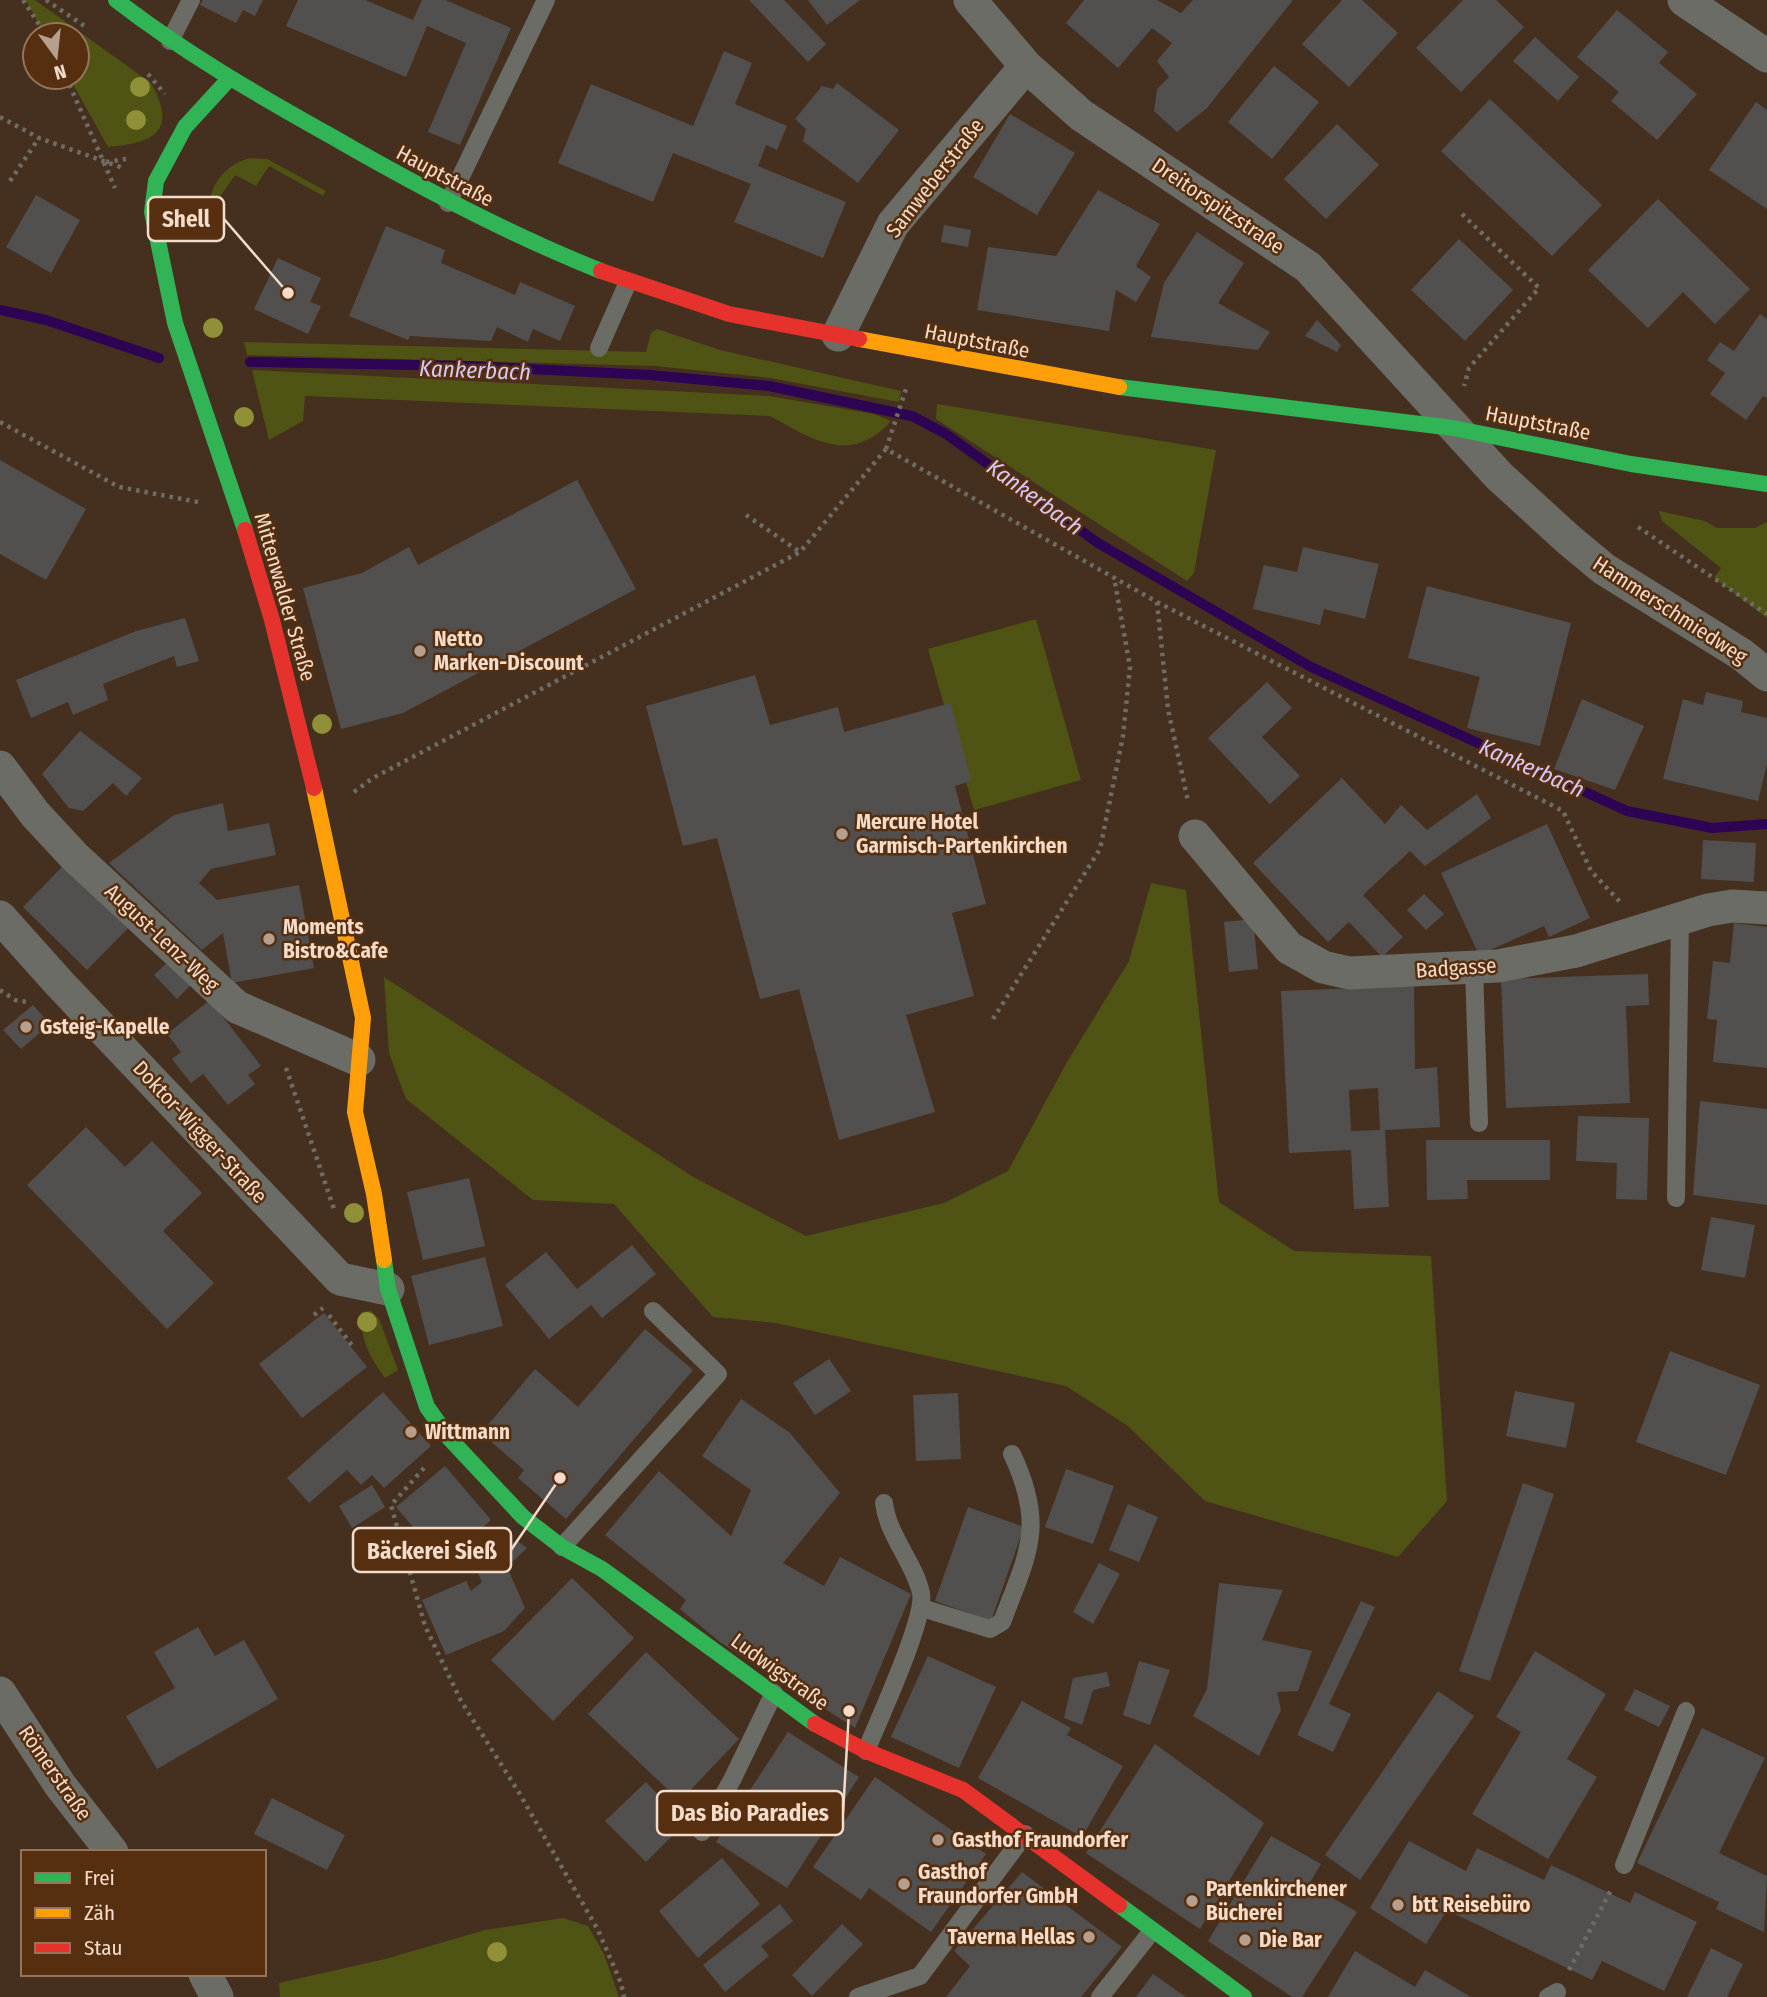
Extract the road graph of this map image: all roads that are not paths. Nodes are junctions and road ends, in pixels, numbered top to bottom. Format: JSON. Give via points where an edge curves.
{"nodes":[{"id":1,"x":116,"y":0,"type":"edge"},
{"id":2,"x":191,"y":0,"type":"edge"},
{"id":3,"x":546,"y":0,"type":"edge"},
{"id":4,"x":1684,"y":0,"type":"edge"},
{"id":5,"x":989,"y":7,"type":"edge"},
{"id":6,"x":170,"y":41,"type":"junction"},
{"id":7,"x":1767,"y":56,"type":"edge"},
{"id":8,"x":1026,"y":66,"type":"junction"},
{"id":9,"x":229,"y":79,"type":"junction"},
{"id":10,"x":448,"y":203,"type":"junction"},
{"id":11,"x":628,"y":282,"type":"junction"},
{"id":12,"x":838,"y":335,"type":"junction"},
{"id":13,"x":598,"y":348,"type":"dead end"},
{"id":14,"x":1453,"y":428,"type":"junction"},
{"id":15,"x":1767,"y":484,"type":"edge"},
{"id":16,"x":1767,"y":675,"type":"edge"},
{"id":17,"x":0,"y":767,"type":"edge"},
{"id":18,"x":1195,"y":836,"type":"road end"},
{"id":19,"x":1767,"y":908,"type":"edge"},
{"id":20,"x":0,"y":916,"type":"edge"},
{"id":21,"x":1681,"y":918,"type":"junction"},
{"id":22,"x":1474,"y":968,"type":"junction"},
{"id":23,"x":359,"y":1060,"type":"junction"},
{"id":24,"x":1479,"y":1123,"type":"dead end"},
{"id":25,"x":1676,"y":1198,"type":"dead end"},
{"id":26,"x":388,"y":1289,"type":"junction"},
{"id":27,"x":653,"y":1311,"type":"dead end"},
{"id":28,"x":1012,"y":1454,"type":"dead end"},
{"id":29,"x":884,"y":1503,"type":"dead end"},
{"id":30,"x":562,"y":1547,"type":"junction"},
{"id":31,"x":922,"y":1608,"type":"junction"},
{"id":32,"x":0,"y":1693,"type":"edge"},
{"id":33,"x":774,"y":1693,"type":"junction"},
{"id":34,"x":1686,"y":1711,"type":"dead end"},
{"id":35,"x":866,"y":1751,"type":"junction"},
{"id":36,"x":702,"y":1832,"type":"dead end"},
{"id":37,"x":1025,"y":1834,"type":"junction"},
{"id":38,"x":110,"y":1850,"type":"edge"},
{"id":39,"x":1624,"y":1865,"type":"road end"},
{"id":40,"x":1152,"y":1931,"type":"junction"},
{"id":41,"x":206,"y":1976,"type":"edge"},
{"id":42,"x":217,"y":1997,"type":"edge"},
{"id":43,"x":858,"y":1997,"type":"edge"},
{"id":44,"x":1100,"y":1997,"type":"edge"},
{"id":45,"x":1244,"y":1997,"type":"edge"}],
"edges":[{"from":1,"to":6,"type":"street"},
{"from":2,"to":6,"type":"lane"},
{"from":3,"to":10,"type":"lane"},
{"from":4,"to":7,"type":"street"},
{"from":5,"to":8,"type":"street","name":"Dreitorspitzstraße"},
{"from":6,"to":9,"type":"street"},
{"from":8,"to":12,"type":"street","name":"Samweberstraße","via":[[893,224]]},
{"from":8,"to":14,"type":"street","name":"Dreitorspitzstraße","via":[[1081,115],[1308,267]]},
{"from":9,"to":10,"type":"street","name":"Hauptstraße"},
{"from":9,"to":23,"type":"street","name":"Mittenwalder Straße","via":[[185,127],[156,181],[152,212],[175,323],[228,473],[272,620],[321,815],[363,1018]]},
{"from":10,"to":11,"type":"street","name":"Hauptstraße"},
{"from":11,"to":12,"type":"street","name":"Hauptstraße","via":[[729,314]]},
{"from":11,"to":13,"type":"lane"},
{"from":12,"to":14,"type":"street","name":"Hauptstraße","via":[[1084,383]]},
{"from":14,"to":15,"type":"street","name":"Hauptstraße","via":[[1631,464]]},
{"from":14,"to":16,"type":"street","name":"Hammerschmiedweg","via":[[1528,505],[1604,569]]},
{"from":17,"to":23,"type":"street","name":"August-Lenz-Weg","via":[[74,856],[237,1007]]},
{"from":18,"to":22,"type":"street","name":"Badgasse","via":[[1289,948],[1323,967],[1349,973]]},
{"from":19,"to":21,"type":"street","name":"Badgasse","via":[[1731,906]]},
{"from":20,"to":26,"type":"street","name":"Doktor-Wigger-Straße","via":[[340,1279]]},
{"from":21,"to":22,"type":"street","name":"Badgasse","via":[[1576,951]]},
{"from":21,"to":25,"type":"lane"},
{"from":22,"to":24,"type":"lane"},
{"from":23,"to":26,"type":"street","name":"Mittenwalder Straße","via":[[355,1112],[374,1194]]},
{"from":26,"to":30,"type":"street","name":"Ludwigstraße","via":[[427,1407],[450,1439],[523,1517]]},
{"from":27,"to":30,"type":"lane","via":[[718,1374]]},
{"from":28,"to":31,"type":"lane","via":[[1033,1521],[1030,1547],[1002,1622],[990,1629]]},
{"from":29,"to":31,"type":"lane","via":[[915,1577]]},
{"from":30,"to":33,"type":"street","name":"Ludwigstraße","via":[[602,1569]]},
{"from":31,"to":35,"type":"lane"},
{"from":32,"to":38,"type":"street","name":"Römerstraße","via":[[60,1785]]},
{"from":33,"to":35,"type":"street","name":"Ludwigstraße","via":[[822,1729]]},
{"from":33,"to":36,"type":"lane"},
{"from":34,"to":39,"type":"lane"},
{"from":35,"to":37,"type":"street","name":"Ludwigstraße","via":[[963,1790]]},
{"from":37,"to":40,"type":"street","name":"Ludwigstraße"},
{"from":37,"to":43,"type":"lane","via":[[920,1976]]},
{"from":40,"to":44,"type":"lane"},
{"from":40,"to":45,"type":"street","name":"Ludwigstraße"},
{"from":41,"to":42,"type":"street"}]}
